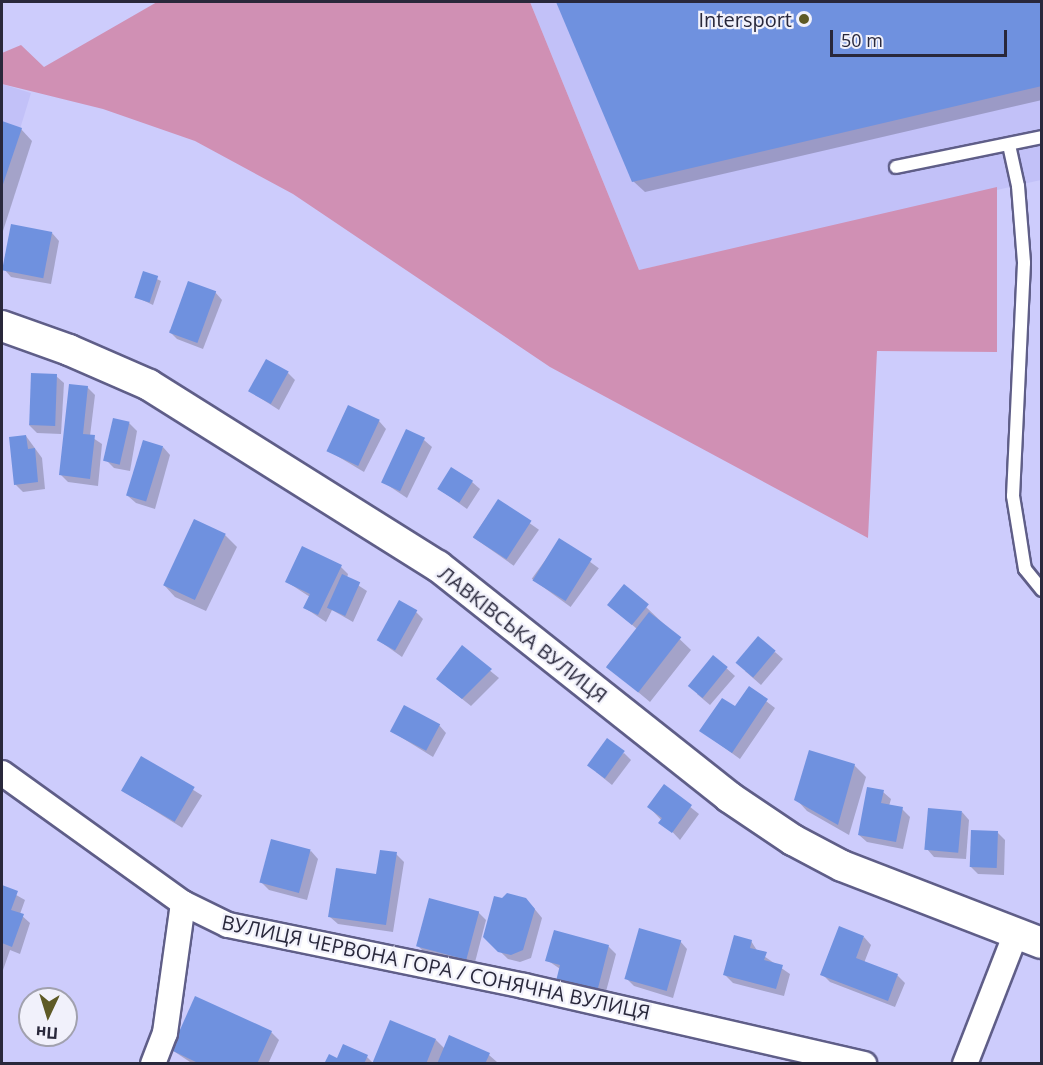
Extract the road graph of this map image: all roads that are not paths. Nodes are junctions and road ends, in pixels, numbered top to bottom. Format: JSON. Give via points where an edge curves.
{"nodes":[{"id":1,"x":1041,"y":137,"type":"edge"},
{"id":2,"x":1009,"y":144,"type":"junction"},
{"id":3,"x":896,"y":167,"type":"dead end"},
{"id":4,"x":2,"y":326,"type":"edge"},
{"id":5,"x":1041,"y":590,"type":"edge"},
{"id":6,"x":2,"y":773,"type":"edge"},
{"id":7,"x":183,"y":903,"type":"junction"},
{"id":8,"x":1035,"y":938,"type":"edge"},
{"id":9,"x":153,"y":1064,"type":"edge"},
{"id":10,"x":864,"y":1064,"type":"edge"},
{"id":11,"x":964,"y":1064,"type":"edge"}],
"edges":[{"from":1,"to":2,"type":"lane"},
{"from":2,"to":3,"type":"lane"},
{"from":2,"to":5,"type":"lane","via":[[1018,186],[1024,263],[1013,496],[1025,568]]},
{"from":4,"to":8,"type":"street","name":"ЛАВКІВСЬКА ВУЛИЦЯ","via":[[150,386],[438,566],[729,797],[793,840],[842,866]]},
{"from":6,"to":7,"type":"street","name":"ВУЛИЦЯ ЧЕРВОНА ГОРА / СОНЯЧНА ВУЛИЦЯ"},
{"from":7,"to":9,"type":"street","via":[[165,1033]]},
{"from":7,"to":10,"type":"street","name":"ВУЛИЦЯ ЧЕРВОНА ГОРА / СОНЯЧНА ВУЛИЦЯ","via":[[228,926],[700,1025]]},
{"from":8,"to":11,"type":"street"}]}
